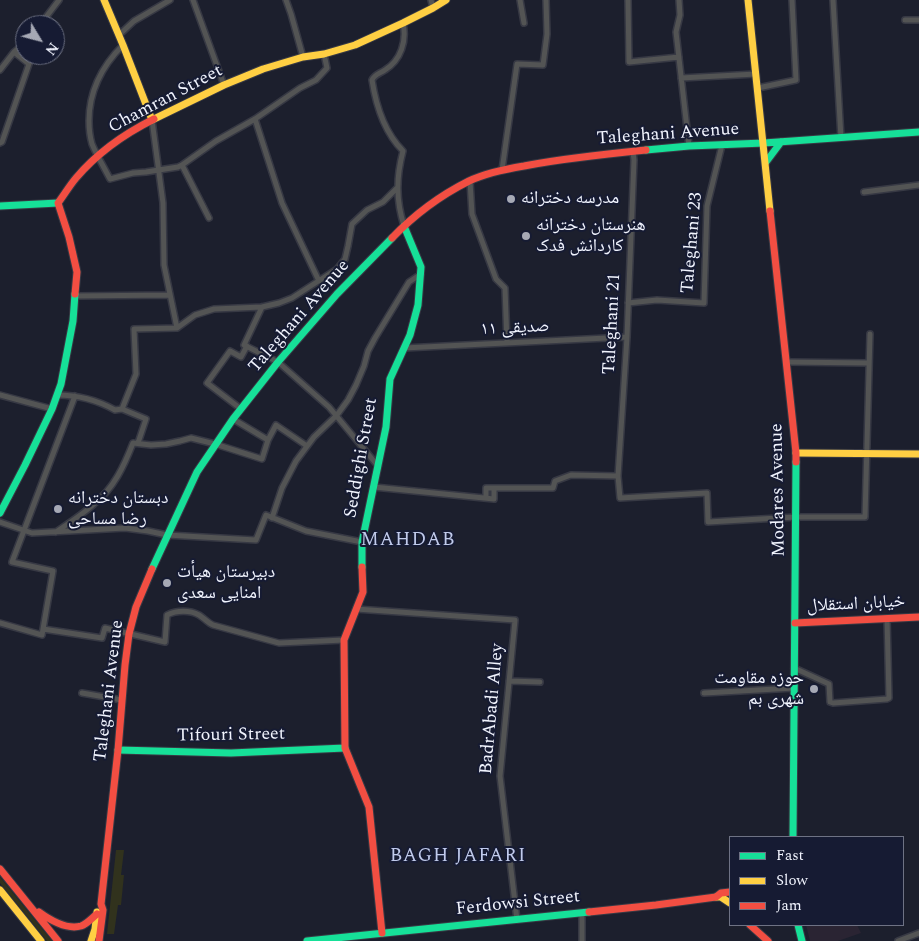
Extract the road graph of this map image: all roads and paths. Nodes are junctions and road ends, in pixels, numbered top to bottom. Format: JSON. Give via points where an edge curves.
{"nodes":[{"id":1,"x":59,"y":0,"type":"edge"},
{"id":2,"x":104,"y":0,"type":"edge"},
{"id":3,"x":170,"y":0,"type":"edge"},
{"id":4,"x":193,"y":0,"type":"edge"},
{"id":5,"x":286,"y":0,"type":"edge"},
{"id":6,"x":432,"y":0,"type":"edge"},
{"id":7,"x":446,"y":0,"type":"edge"},
{"id":8,"x":520,"y":0,"type":"edge"},
{"id":9,"x":546,"y":0,"type":"edge"},
{"id":10,"x":628,"y":0,"type":"edge"},
{"id":11,"x":679,"y":0,"type":"edge"},
{"id":12,"x":748,"y":0,"type":"edge"},
{"id":13,"x":792,"y":0,"type":"edge"},
{"id":14,"x":833,"y":0,"type":"edge"},
{"id":15,"x":433,"y":8,"type":"junction"},
{"id":16,"x":48,"y":15,"type":"edge"},
{"id":17,"x":905,"y":20,"type":"dead end"},
{"id":18,"x":919,"y":20,"type":"edge"},
{"id":19,"x":403,"y":23,"type":"junction"},
{"id":20,"x":524,"y":23,"type":"dead end"},
{"id":21,"x":119,"y":35,"type":"junction"},
{"id":22,"x":123,"y":45,"type":"junction"},
{"id":23,"x":14,"y":52,"type":"joint"},
{"id":24,"x":324,"y":54,"type":"junction"},
{"id":25,"x":303,"y":57,"type":"junction"},
{"id":26,"x":679,"y":58,"type":"junction"},
{"id":27,"x":0,"y":70,"type":"edge"},
{"id":28,"x":756,"y":74,"type":"junction"},
{"id":29,"x":681,"y":78,"type":"junction"},
{"id":30,"x":224,"y":85,"type":"junction"},
{"id":31,"x":758,"y":88,"type":"junction"},
{"id":32,"x":255,"y":119,"type":"junction"},
{"id":33,"x":152,"y":120,"type":"junction"},
{"id":34,"x":919,"y":132,"type":"edge"},
{"id":35,"x":841,"y":138,"type":"junction"},
{"id":36,"x":781,"y":142,"type":"junction"},
{"id":37,"x":0,"y":143,"type":"edge"},
{"id":38,"x":764,"y":143,"type":"junction"},
{"id":39,"x":722,"y":145,"type":"junction"},
{"id":40,"x":689,"y":146,"type":"junction"},
{"id":41,"x":633,"y":152,"type":"junction"},
{"id":42,"x":98,"y":156,"type":"junction"},
{"id":43,"x":766,"y":162,"type":"junction"},
{"id":44,"x":182,"y":165,"type":"junction"},
{"id":45,"x":159,"y":170,"type":"junction"},
{"id":46,"x":502,"y":170,"type":"junction"},
{"id":47,"x":470,"y":181,"type":"junction"},
{"id":48,"x":919,"y":185,"type":"edge"},
{"id":49,"x":397,"y":188,"type":"junction"},
{"id":50,"x":864,"y":192,"type":"dead end"},
{"id":51,"x":58,"y":203,"type":"junction"},
{"id":52,"x":0,"y":206,"type":"edge"},
{"id":53,"x":209,"y":218,"type":"dead end"},
{"id":54,"x":404,"y":226,"type":"junction"},
{"id":55,"x":421,"y":274,"type":"junction"},
{"id":56,"x":319,"y":281,"type":"junction"},
{"id":57,"x":170,"y":295,"type":"junction"},
{"id":58,"x":75,"y":296,"type":"junction"},
{"id":59,"x":628,"y":303,"type":"junction"},
{"id":60,"x":262,"y":307,"type":"junction"},
{"id":61,"x":177,"y":328,"type":"junction"},
{"id":62,"x":870,"y":334,"type":"dead end"},
{"id":63,"x":627,"y":337,"type":"junction"},
{"id":64,"x":507,"y":343,"type":"junction"},
{"id":65,"x":246,"y":345,"type":"junction"},
{"id":66,"x":404,"y":348,"type":"junction"},
{"id":67,"x":278,"y":362,"type":"junction"},
{"id":68,"x":787,"y":362,"type":"junction"},
{"id":69,"x":869,"y":363,"type":"junction"},
{"id":70,"x":0,"y":395,"type":"edge"},
{"id":71,"x":57,"y":395,"type":"junction"},
{"id":72,"x":75,"y":396,"type":"junction"},
{"id":73,"x":52,"y":409,"type":"junction"},
{"id":74,"x":122,"y":409,"type":"junction"},
{"id":75,"x":240,"y":409,"type":"junction"},
{"id":76,"x":337,"y":415,"type":"junction"},
{"id":77,"x":233,"y":419,"type":"junction"},
{"id":78,"x":268,"y":440,"type":"junction"},
{"id":79,"x":135,"y":443,"type":"junction"},
{"id":80,"x":215,"y":444,"type":"junction"},
{"id":81,"x":307,"y":446,"type":"junction"},
{"id":82,"x":796,"y":453,"type":"junction"},
{"id":83,"x":867,"y":454,"type":"junction"},
{"id":84,"x":919,"y":454,"type":"edge"},
{"id":85,"x":378,"y":466,"type":"junction"},
{"id":86,"x":618,"y":476,"type":"junction"},
{"id":87,"x":374,"y":487,"type":"junction"},
{"id":88,"x":494,"y":488,"type":"junction"},
{"id":89,"x":486,"y":498,"type":"junction"},
{"id":90,"x":0,"y":513,"type":"edge"},
{"id":91,"x":796,"y":517,"type":"junction"},
{"id":92,"x":272,"y":518,"type":"junction"},
{"id":93,"x":0,"y":522,"type":"edge"},
{"id":94,"x":24,"y":530,"type":"junction"},
{"id":95,"x":56,"y":532,"type":"junction"},
{"id":96,"x":167,"y":535,"type":"junction"},
{"id":97,"x":362,"y":542,"type":"junction"},
{"id":98,"x":356,"y":609,"type":"junction"},
{"id":99,"x":919,"y":617,"type":"edge"},
{"id":100,"x":888,"y":618,"type":"junction"},
{"id":101,"x":795,"y":623,"type":"junction"},
{"id":102,"x":0,"y":624,"type":"edge"},
{"id":103,"x":42,"y":632,"type":"junction"},
{"id":104,"x":129,"y":634,"type":"junction"},
{"id":105,"x":344,"y":640,"type":"junction"},
{"id":106,"x":794,"y":668,"type":"junction"},
{"id":107,"x":509,"y":681,"type":"junction"},
{"id":108,"x":540,"y":682,"type":"dead end"},
{"id":109,"x":794,"y":688,"type":"junction"},
{"id":110,"x":82,"y":693,"type":"dead end"},
{"id":111,"x":704,"y":693,"type":"dead end"},
{"id":112,"x":122,"y":700,"type":"junction"},
{"id":113,"x":345,"y":748,"type":"junction"},
{"id":114,"x":118,"y":750,"type":"junction"},
{"id":115,"x":793,"y":836,"type":"edge"},
{"id":116,"x":0,"y":869,"type":"edge"},
{"id":117,"x":0,"y":890,"type":"edge"},
{"id":118,"x":729,"y":892,"type":"edge"},
{"id":119,"x":716,"y":897,"type":"junction"},
{"id":120,"x":23,"y":898,"type":"junction"},
{"id":121,"x":729,"y":902,"type":"edge"},
{"id":122,"x":101,"y":904,"type":"junction"},
{"id":123,"x":582,"y":913,"type":"junction"},
{"id":124,"x":97,"y":914,"type":"junction"},
{"id":125,"x":517,"y":920,"type":"junction"},
{"id":126,"x":751,"y":926,"type":"edge"},
{"id":127,"x":798,"y":926,"type":"edge"},
{"id":128,"x":382,"y":933,"type":"junction"},
{"id":129,"x":919,"y":933,"type":"edge"},
{"id":130,"x":353,"y":939,"type":"edge"},
{"id":131,"x":94,"y":940,"type":"edge"},
{"id":132,"x":41,"y":941,"type":"edge"},
{"id":133,"x":58,"y":941,"type":"edge"},
{"id":134,"x":307,"y":941,"type":"edge"},
{"id":135,"x":582,"y":941,"type":"edge"},
{"id":136,"x":768,"y":941,"type":"edge"},
{"id":137,"x":802,"y":941,"type":"edge"},
{"id":138,"x":898,"y":941,"type":"edge"}],
"edges":[{"from":1,"to":16,"type":"street"},
{"from":2,"to":21,"type":"main road"},
{"from":3,"to":21,"type":"street","via":[[134,21]]},
{"from":4,"to":30,"type":"street"},
{"from":5,"to":25,"type":"street"},
{"from":6,"to":15,"type":"street"},
{"from":7,"to":15,"type":"main road","name":"Chamran Street"},
{"from":8,"to":20,"type":"street"},
{"from":9,"to":46,"type":"street","via":[[547,34],[543,65],[517,64]]},
{"from":10,"to":26,"type":"street","via":[[629,62]]},
{"from":11,"to":26,"type":"street","via":[[676,32]]},
{"from":12,"to":28,"type":"main road","name":"Modares Avenue"},
{"from":13,"to":31,"type":"street","via":[[796,80]]},
{"from":14,"to":35,"type":"street"},
{"from":15,"to":19,"type":"main road","name":"Chamran Street"},
{"from":17,"to":18,"type":"street"},
{"from":19,"to":24,"type":"main road","name":"Chamran Street","via":[[355,45]]},
{"from":19,"to":49,"type":"street","via":[[404,42],[400,53],[372,80],[374,98],[384,123],[403,151]]},
{"from":21,"to":22,"type":"main road"},
{"from":22,"to":33,"type":"main road"},
{"from":22,"to":42,"type":"street","via":[[103,68],[92,97],[89,128]]},
{"from":23,"to":27,"type":"street"},
{"from":23,"to":37,"type":"street","via":[[30,64]]},
{"from":24,"to":25,"type":"main road","name":"Chamran Street"},
{"from":24,"to":32,"type":"street","via":[[327,68],[316,80]]},
{"from":25,"to":30,"type":"main road","name":"Chamran Street"},
{"from":26,"to":29,"type":"street"},
{"from":28,"to":29,"type":"street"},
{"from":28,"to":31,"type":"main road","name":"Modares Avenue"},
{"from":29,"to":40,"type":"street"},
{"from":30,"to":33,"type":"main road","name":"Chamran Street"},
{"from":31,"to":38,"type":"main road","name":"Modares Avenue"},
{"from":32,"to":44,"type":"street"},
{"from":32,"to":56,"type":"street","via":[[282,203]]},
{"from":33,"to":42,"type":"main road","name":"Chamran Street","via":[[123,136]]},
{"from":33,"to":45,"type":"street"},
{"from":34,"to":35,"type":"main road","name":"Taleghani Avenue"},
{"from":35,"to":36,"type":"main road","name":"Taleghani Avenue"},
{"from":36,"to":38,"type":"main road","name":"Taleghani Avenue"},
{"from":36,"to":43,"type":"main road"},
{"from":38,"to":39,"type":"main road","name":"Taleghani Avenue"},
{"from":38,"to":43,"type":"main road","name":"Modares Avenue"},
{"from":39,"to":40,"type":"main road","name":"Taleghani Avenue"},
{"from":39,"to":59,"type":"street","name":"Taleghani 23","via":[[707,206],[704,302],[657,300]]},
{"from":40,"to":41,"type":"main road","name":"Taleghani Avenue"},
{"from":41,"to":46,"type":"main road","name":"Taleghani Avenue","via":[[585,156]]},
{"from":41,"to":59,"type":"street","name":"Taleghani 21"},
{"from":42,"to":45,"type":"street","via":[[110,179]]},
{"from":42,"to":51,"type":"main road","name":"Chamran Street"},
{"from":43,"to":68,"type":"main road","name":"Modares Avenue"},
{"from":44,"to":45,"type":"street"},
{"from":44,"to":53,"type":"street"},
{"from":45,"to":57,"type":"street","via":[[164,265]]},
{"from":46,"to":47,"type":"main road","name":"Taleghani Avenue"},
{"from":47,"to":54,"type":"main road","name":"Taleghani Avenue","via":[[436,201]]},
{"from":47,"to":64,"type":"street","via":[[472,214],[496,278],[505,288]]},
{"from":48,"to":50,"type":"street"},
{"from":49,"to":54,"type":"street"},
{"from":49,"to":56,"type":"street","via":[[352,224],[345,259]]},
{"from":51,"to":52,"type":"main road"},
{"from":51,"to":58,"type":"main road","via":[[77,272]]},
{"from":54,"to":55,"type":"main road","name":"Seddighi Street"},
{"from":54,"to":67,"type":"main road","name":"Taleghani Avenue","via":[[337,294]]},
{"from":55,"to":66,"type":"main road","name":"Seddighi Street","via":[[418,305]]},
{"from":55,"to":76,"type":"street","via":[[409,282],[383,324],[368,351],[356,385]]},
{"from":56,"to":60,"type":"street","via":[[292,298]]},
{"from":57,"to":58,"type":"street"},
{"from":57,"to":61,"type":"street"},
{"from":58,"to":71,"type":"main road"},
{"from":59,"to":63,"type":"street","name":"Taleghani 21"},
{"from":60,"to":61,"type":"street","via":[[214,309],[196,315]]},
{"from":60,"to":65,"type":"street"},
{"from":61,"to":74,"type":"street","via":[[134,329],[136,374]]},
{"from":62,"to":69,"type":"street"},
{"from":63,"to":64,"type":"street","name":"صدیقی ۱۱"},
{"from":63,"to":86,"type":"street","name":"Taleghani 21"},
{"from":64,"to":66,"type":"street","name":"صدیقی ۱۱"},
{"from":65,"to":67,"type":"street"},
{"from":65,"to":75,"type":"street","via":[[241,357],[230,351],[207,383]]},
{"from":66,"to":85,"type":"main road","name":"Seddighi Street","via":[[390,379],[386,427]]},
{"from":67,"to":75,"type":"main road","name":"Taleghani Avenue"},
{"from":67,"to":76,"type":"street"},
{"from":68,"to":69,"type":"street"},
{"from":68,"to":82,"type":"main road","name":"Modares Avenue"},
{"from":69,"to":83,"type":"street"},
{"from":70,"to":73,"type":"street"},
{"from":71,"to":72,"type":"street"},
{"from":71,"to":73,"type":"main road"},
{"from":72,"to":74,"type":"street","via":[[115,410]]},
{"from":72,"to":94,"type":"street"},
{"from":73,"to":90,"type":"main road"},
{"from":74,"to":79,"type":"street","via":[[146,418]]},
{"from":75,"to":77,"type":"main road","name":"Taleghani Avenue"},
{"from":76,"to":81,"type":"street"},
{"from":76,"to":85,"type":"street"},
{"from":77,"to":78,"type":"street"},
{"from":77,"to":80,"type":"main road","name":"Taleghani Avenue"},
{"from":78,"to":80,"type":"street","via":[[262,459]]},
{"from":78,"to":81,"type":"street","via":[[276,425]]},
{"from":79,"to":80,"type":"street","via":[[166,444],[191,438]]},
{"from":79,"to":95,"type":"street","via":[[106,492]]},
{"from":80,"to":96,"type":"main road","name":"Taleghani Avenue","via":[[197,472]]},
{"from":81,"to":92,"type":"street","via":[[288,474]]},
{"from":82,"to":83,"type":"main road"},
{"from":82,"to":91,"type":"main road","name":"Modares Avenue"},
{"from":83,"to":84,"type":"main road"},
{"from":83,"to":91,"type":"street","via":[[865,517]]},
{"from":85,"to":87,"type":"main road","name":"Seddighi Street"},
{"from":86,"to":88,"type":"street","via":[[571,475],[555,481],[553,488]]},
{"from":86,"to":91,"type":"street","name":"Taleghani 21","via":[[620,498],[707,493],[708,522]]},
{"from":87,"to":89,"type":"street"},
{"from":87,"to":97,"type":"main road","name":"Seddighi Street"},
{"from":88,"to":89,"type":"street","via":[[486,488]]},
{"from":88,"to":89,"type":"street","via":[[494,499]]},
{"from":91,"to":101,"type":"main road","name":"Modares Avenue"},
{"from":92,"to":96,"type":"street","via":[[266,515],[256,540]]},
{"from":92,"to":97,"type":"street","via":[[306,531]]},
{"from":93,"to":94,"type":"street"},
{"from":94,"to":95,"type":"street"},
{"from":94,"to":103,"type":"street","via":[[12,562],[53,571]]},
{"from":95,"to":96,"type":"street","via":[[125,528]]},
{"from":96,"to":104,"type":"main road","name":"Taleghani Avenue","via":[[136,607]]},
{"from":97,"to":98,"type":"main road","name":"Seddighi Street","via":[[363,592]]},
{"from":98,"to":105,"type":"main road","name":"Seddighi Street"},
{"from":98,"to":107,"type":"street","name":"BadrAbadi Alley","via":[[515,620]]},
{"from":99,"to":100,"type":"main road","name":"خیابان استقلال"},
{"from":100,"to":101,"type":"main road","name":"خیابان استقلال"},
{"from":100,"to":106,"type":"street","via":[[889,698],[833,703],[829,700],[829,684]]},
{"from":101,"to":106,"type":"main road","name":"Modares Avenue"},
{"from":102,"to":103,"type":"street"},
{"from":103,"to":104,"type":"street","via":[[102,638],[105,628]]},
{"from":104,"to":105,"type":"street","via":[[165,642],[167,615],[181,611],[199,615],[213,625],[279,643]]},
{"from":104,"to":112,"type":"main road","name":"Taleghani Avenue"},
{"from":105,"to":113,"type":"main road","name":"Seddighi Street"},
{"from":106,"to":109,"type":"main road","name":"Modares Avenue"},
{"from":107,"to":108,"type":"street"},
{"from":107,"to":125,"type":"street","name":"BadrAbadi Alley","via":[[500,776]]},
{"from":109,"to":111,"type":"street"},
{"from":109,"to":115,"type":"main road","name":"Modares Avenue"},
{"from":110,"to":112,"type":"street"},
{"from":112,"to":114,"type":"main road","name":"Taleghani Avenue"},
{"from":113,"to":114,"type":"main road","name":"Tifouri Street","via":[[231,753]]},
{"from":113,"to":128,"type":"main road","name":"Seddighi Street","via":[[369,807]]},
{"from":114,"to":122,"type":"main road","name":"Taleghani Avenue"},
{"from":116,"to":120,"type":"main road"},
{"from":117,"to":132,"type":"main road"},
{"from":118,"to":119,"type":"main road","name":"Ferdowsi Street"},
{"from":119,"to":121,"type":"main road"},
{"from":119,"to":123,"type":"main road","name":"Ferdowsi Street"},
{"from":120,"to":124,"type":"main road","via":[[46,918],[59,924],[81,926]]},
{"from":120,"to":133,"type":"main road"},
{"from":122,"to":124,"type":"main road"},
{"from":122,"to":131,"type":"main road","name":"Taleghani Avenue","via":[[103,910]]},
{"from":123,"to":125,"type":"main road","name":"Ferdowsi Street"},
{"from":123,"to":135,"type":"street"},
{"from":124,"to":131,"type":"main road"},
{"from":125,"to":128,"type":"main road","name":"Ferdowsi Street"},
{"from":126,"to":136,"type":"main road"},
{"from":127,"to":137,"type":"main road"},
{"from":128,"to":130,"type":"main road","name":"Ferdowsi Street"},
{"from":129,"to":138,"type":"street"},
{"from":130,"to":134,"type":"main road","name":"Ferdowsi Street"}]}
